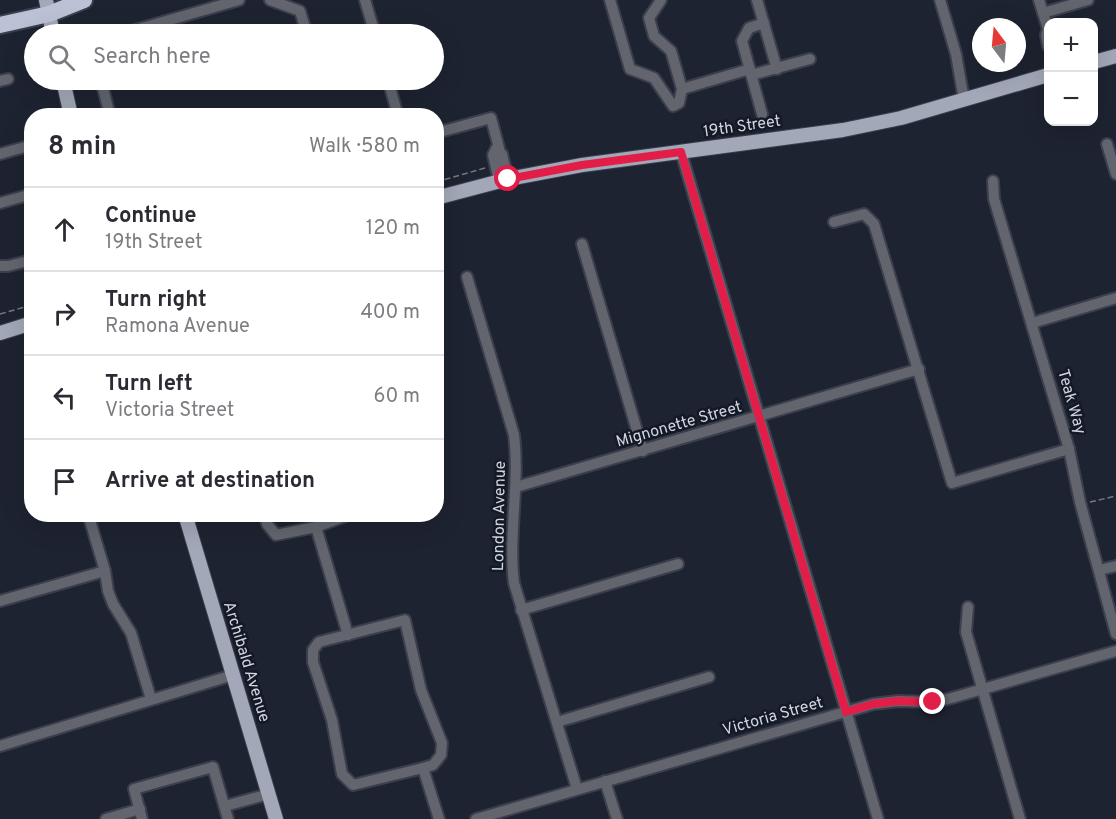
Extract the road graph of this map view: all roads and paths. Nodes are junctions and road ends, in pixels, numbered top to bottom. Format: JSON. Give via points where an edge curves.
{"nodes":[{"id":1,"x":84,"y":0,"type":"edge"},
{"id":2,"x":239,"y":0,"type":"edge"},
{"id":3,"x":270,"y":0,"type":"edge"},
{"id":4,"x":365,"y":0,"type":"edge"},
{"id":5,"x":610,"y":0,"type":"edge"},
{"id":6,"x":661,"y":0,"type":"edge"},
{"id":7,"x":757,"y":0,"type":"edge"},
{"id":8,"x":940,"y":0,"type":"edge"},
{"id":9,"x":1039,"y":0,"type":"edge"},
{"id":10,"x":1088,"y":0,"type":"edge"},
{"id":11,"x":47,"y":7,"type":"edge"},
{"id":12,"x":1043,"y":13,"type":"junction"},
{"id":13,"x":1044,"y":18,"type":"edge"},
{"id":14,"x":764,"y":23,"type":"junction"},
{"id":15,"x":51,"y":24,"type":"edge"},
{"id":16,"x":156,"y":24,"type":"edge"},
{"id":17,"x":304,"y":24,"type":"edge"},
{"id":18,"x":372,"y":24,"type":"edge"},
{"id":19,"x":0,"y":25,"type":"edge"},
{"id":20,"x":1116,"y":56,"type":"edge"},
{"id":21,"x":810,"y":59,"type":"dead end"},
{"id":22,"x":1098,"y":61,"type":"edge"},
{"id":23,"x":777,"y":69,"type":"junction"},
{"id":24,"x":750,"y":72,"type":"junction"},
{"id":25,"x":1044,"y":76,"type":"edge"},
{"id":26,"x":682,"y":89,"type":"junction"},
{"id":27,"x":65,"y":90,"type":"edge"},
{"id":28,"x":104,"y":90,"type":"edge"},
{"id":29,"x":391,"y":90,"type":"edge"},
{"id":30,"x":964,"y":100,"type":"junction"},
{"id":31,"x":69,"y":108,"type":"edge"},
{"id":32,"x":109,"y":108,"type":"edge"},
{"id":33,"x":396,"y":108,"type":"edge"},
{"id":34,"x":762,"y":114,"type":"dead end"},
{"id":35,"x":444,"y":131,"type":"edge"},
{"id":36,"x":1107,"y":144,"type":"dead end"},
{"id":37,"x":24,"y":147,"type":"edge"},
{"id":38,"x":499,"y":148,"type":"dead end"},
{"id":39,"x":681,"y":152,"type":"junction"},
{"id":40,"x":0,"y":154,"type":"edge"},
{"id":41,"x":489,"y":167,"type":"dead end"},
{"id":42,"x":1116,"y":174,"type":"edge"},
{"id":43,"x":444,"y":180,"type":"edge"},
{"id":44,"x":993,"y":181,"type":"dead end"},
{"id":45,"x":24,"y":196,"type":"edge"},
{"id":46,"x":444,"y":196,"type":"edge"},
{"id":47,"x":0,"y":203,"type":"edge"},
{"id":48,"x":834,"y":222,"type":"dead end"},
{"id":49,"x":582,"y":244,"type":"dead end"},
{"id":50,"x":24,"y":262,"type":"edge"},
{"id":51,"x":0,"y":266,"type":"edge"},
{"id":52,"x":466,"y":276,"type":"dead end"},
{"id":53,"x":1116,"y":298,"type":"edge"},
{"id":54,"x":24,"y":307,"type":"edge"},
{"id":55,"x":0,"y":314,"type":"edge"},
{"id":56,"x":1032,"y":323,"type":"junction"},
{"id":57,"x":24,"y":326,"type":"edge"},
{"id":58,"x":0,"y":333,"type":"edge"},
{"id":59,"x":919,"y":369,"type":"junction"},
{"id":60,"x":760,"y":416,"type":"junction"},
{"id":61,"x":1069,"y":449,"type":"junction"},
{"id":62,"x":644,"y":451,"type":"junction"},
{"id":63,"x":516,"y":488,"type":"junction"},
{"id":64,"x":1116,"y":496,"type":"edge"},
{"id":65,"x":1080,"y":502,"type":"junction"},
{"id":66,"x":90,"y":522,"type":"edge"},
{"id":67,"x":187,"y":522,"type":"edge"},
{"id":68,"x":267,"y":522,"type":"edge"},
{"id":69,"x":329,"y":522,"type":"edge"},
{"id":70,"x":316,"y":527,"type":"junction"},
{"id":71,"x":678,"y":564,"type":"dead end"},
{"id":72,"x":1116,"y":566,"type":"edge"},
{"id":73,"x":1099,"y":570,"type":"junction"},
{"id":74,"x":105,"y":571,"type":"junction"},
{"id":75,"x":0,"y":600,"type":"edge"},
{"id":76,"x":968,"y":607,"type":"dead end"},
{"id":77,"x":521,"y":610,"type":"junction"},
{"id":78,"x":348,"y":634,"type":"junction"},
{"id":79,"x":1116,"y":634,"type":"edge"},
{"id":80,"x":1116,"y":651,"type":"edge"},
{"id":81,"x":233,"y":675,"type":"junction"},
{"id":82,"x":710,"y":677,"type":"dead end"},
{"id":83,"x":983,"y":690,"type":"junction"},
{"id":84,"x":151,"y":699,"type":"junction"},
{"id":85,"x":846,"y":712,"type":"junction"},
{"id":86,"x":557,"y":722,"type":"junction"},
{"id":87,"x":0,"y":746,"type":"edge"},
{"id":88,"x":423,"y":768,"type":"junction"},
{"id":89,"x":605,"y":781,"type":"junction"},
{"id":90,"x":576,"y":789,"type":"junction"},
{"id":91,"x":269,"y":794,"type":"junction"},
{"id":92,"x":225,"y":806,"type":"junction"},
{"id":93,"x":141,"y":814,"type":"edge"},
{"id":94,"x":272,"y":818,"type":"edge"},
{"id":95,"x":106,"y":819,"type":"edge"},
{"id":96,"x":228,"y":819,"type":"edge"},
{"id":97,"x":439,"y":819,"type":"edge"},
{"id":98,"x":476,"y":819,"type":"edge"},
{"id":99,"x":617,"y":819,"type":"edge"},
{"id":100,"x":878,"y":819,"type":"edge"},
{"id":101,"x":1020,"y":819,"type":"edge"}],
"edges":[{"from":1,"to":11,"type":"highway"},
{"from":2,"to":16,"type":"street"},
{"from":3,"to":17,"type":"street","via":[[300,11]]},
{"from":4,"to":18,"type":"street"},
{"from":5,"to":26,"type":"street","via":[[630,69],[654,78],[673,106],[679,102]]},
{"from":6,"to":26,"type":"street","via":[[649,18],[654,36],[671,51]]},
{"from":7,"to":14,"type":"street"},
{"from":8,"to":30,"type":"street"},
{"from":9,"to":12,"type":"street"},
{"from":10,"to":12,"type":"street"},
{"from":11,"to":15,"type":"main road"},
{"from":11,"to":19,"type":"highway"},
{"from":12,"to":13,"type":"street"},
{"from":14,"to":23,"type":"street"},
{"from":14,"to":24,"type":"street","via":[[749,28],[742,41]]},
{"from":20,"to":22,"type":"main road"},
{"from":21,"to":23,"type":"street"},
{"from":23,"to":24,"type":"street"},
{"from":24,"to":26,"type":"street"},
{"from":24,"to":34,"type":"street"},
{"from":25,"to":30,"type":"main road","name":"19th Street"},
{"from":27,"to":31,"type":"main road"},
{"from":28,"to":32,"type":"street"},
{"from":29,"to":33,"type":"street"},
{"from":30,"to":39,"type":"main road","name":"19th Street","via":[[843,130]]},
{"from":35,"to":38,"type":"street","via":[[491,118]]},
{"from":36,"to":42,"type":"street"},
{"from":37,"to":40,"type":"street"},
{"from":39,"to":46,"type":"main road","name":"19th Street","via":[[582,165]]},
{"from":39,"to":60,"type":"street"},
{"from":41,"to":43,"type":"path"},
{"from":44,"to":56,"type":"street","name":"Teak Way","via":[[994,199]]},
{"from":45,"to":47,"type":"street"},
{"from":48,"to":59,"type":"street","via":[[864,214],[874,224]]},
{"from":49,"to":62,"type":"street"},
{"from":50,"to":51,"type":"street"},
{"from":52,"to":63,"type":"street","name":"London Avenue","via":[[514,435]]},
{"from":53,"to":56,"type":"street"},
{"from":54,"to":55,"type":"path"},
{"from":56,"to":61,"type":"street","name":"Teak Way"},
{"from":57,"to":58,"type":"main road"},
{"from":59,"to":60,"type":"street","name":"Mignonette Street"},
{"from":59,"to":61,"type":"street","via":[[952,483]]},
{"from":60,"to":62,"type":"street","name":"Mignonette Street"},
{"from":60,"to":85,"type":"street"},
{"from":61,"to":65,"type":"street","name":"Teak Way"},
{"from":62,"to":63,"type":"street","name":"Mignonette Street"},
{"from":63,"to":77,"type":"street","name":"London Avenue","via":[[512,563]]},
{"from":64,"to":65,"type":"path"},
{"from":65,"to":73,"type":"street","name":"Teak Way"},
{"from":66,"to":74,"type":"street"},
{"from":67,"to":81,"type":"main road","name":"Archibald Avenue"},
{"from":68,"to":70,"type":"street","via":[[276,535]]},
{"from":69,"to":70,"type":"street"},
{"from":70,"to":78,"type":"street"},
{"from":71,"to":77,"type":"street"},
{"from":72,"to":73,"type":"street"},
{"from":73,"to":79,"type":"street","name":"Teak Way"},
{"from":74,"to":75,"type":"street"},
{"from":74,"to":84,"type":"street","via":[[108,591],[131,633]]},
{"from":76,"to":83,"type":"street","via":[[966,633]]},
{"from":77,"to":86,"type":"street","name":"London Avenue"},
{"from":78,"to":88,"type":"street","via":[[405,620],[421,690],[442,743],[441,755],[433,765]]},
{"from":78,"to":88,"type":"street","via":[[319,642],[313,650],[342,774],[353,785]]},
{"from":80,"to":83,"type":"street","name":"Victoria Street"},
{"from":81,"to":84,"type":"street"},
{"from":81,"to":91,"type":"main road","name":"Archibald Avenue"},
{"from":82,"to":86,"type":"street"},
{"from":83,"to":85,"type":"street","name":"Victoria Street","via":[[933,702],[898,701]]},
{"from":83,"to":101,"type":"street"},
{"from":84,"to":87,"type":"street"},
{"from":85,"to":89,"type":"street","name":"Victoria Street"},
{"from":85,"to":100,"type":"street"},
{"from":86,"to":90,"type":"street","name":"London Avenue"},
{"from":88,"to":97,"type":"street"},
{"from":89,"to":90,"type":"street","name":"Victoria Street"},
{"from":89,"to":99,"type":"street"},
{"from":90,"to":98,"type":"street","name":"Victoria Street"},
{"from":91,"to":92,"type":"street"},
{"from":91,"to":94,"type":"main road","name":"Archibald Avenue"},
{"from":92,"to":93,"type":"street","via":[[213,767],[134,789]]},
{"from":92,"to":96,"type":"street"},
{"from":93,"to":95,"type":"street"}]}
